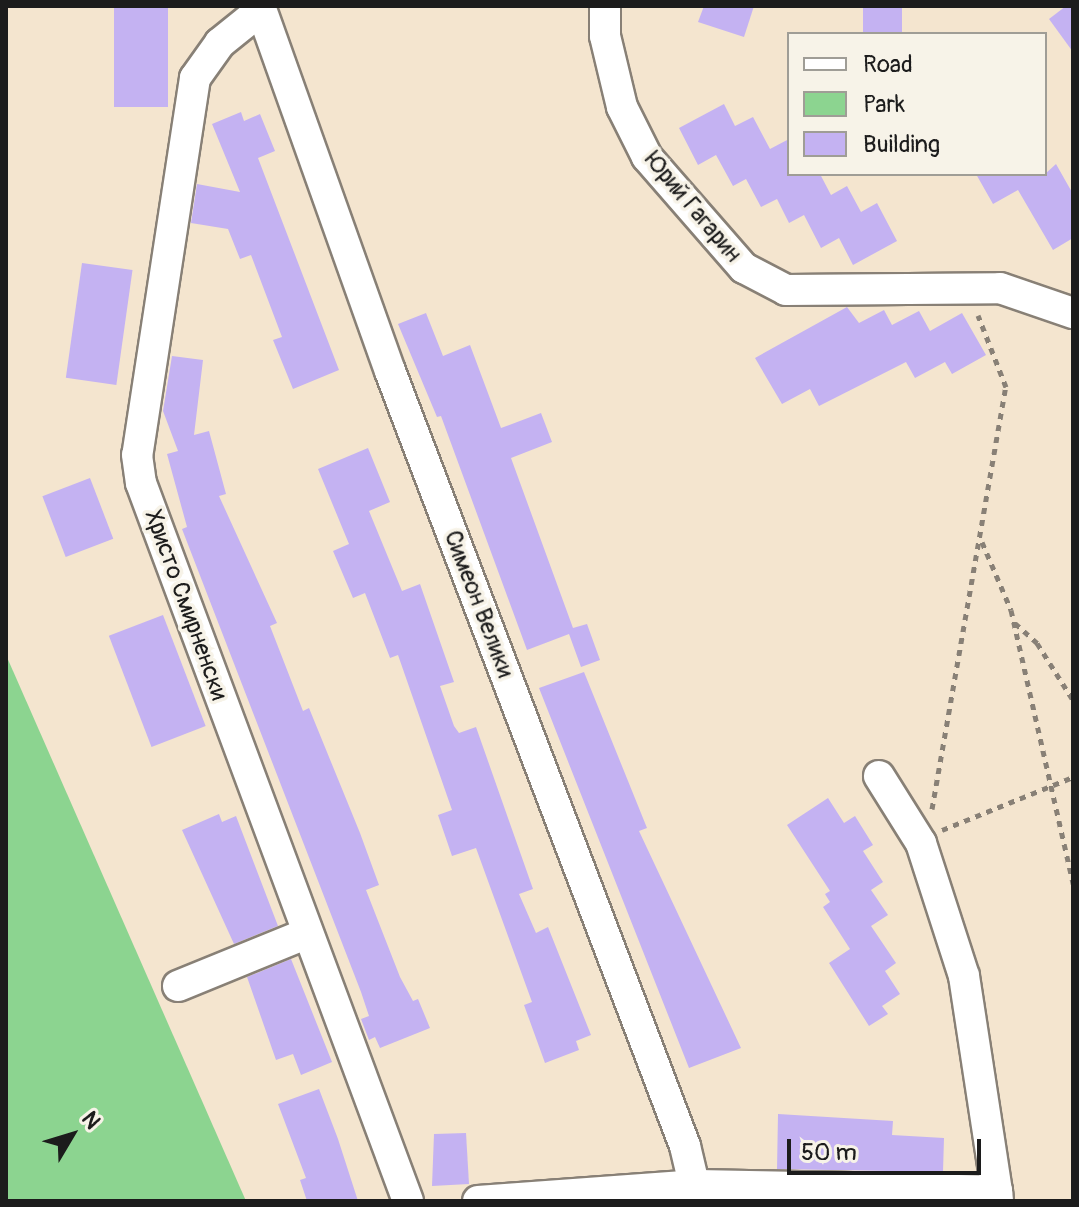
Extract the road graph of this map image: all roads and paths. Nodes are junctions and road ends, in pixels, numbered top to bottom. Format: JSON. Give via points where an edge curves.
{"nodes":[{"id":1,"x":605,"y":6,"type":"edge"},
{"id":2,"x":261,"y":8,"type":"edge"},
{"id":3,"x":965,"y":290,"type":"junction"},
{"id":4,"x":1073,"y":313,"type":"edge"},
{"id":5,"x":981,"y":541,"type":"junction"},
{"id":6,"x":1014,"y":623,"type":"junction"},
{"id":7,"x":1073,"y":700,"type":"edge"},
{"id":8,"x":879,"y":776,"type":"dead end"},
{"id":9,"x":1073,"y":777,"type":"edge"},
{"id":10,"x":1051,"y":787,"type":"junction"},
{"id":11,"x":924,"y":840,"type":"junction"},
{"id":12,"x":1073,"y":884,"type":"edge"},
{"id":13,"x":308,"y":933,"type":"junction"},
{"id":14,"x":178,"y":986,"type":"dead end"},
{"id":15,"x":697,"y":1193,"type":"edge"},
{"id":16,"x":997,"y":1196,"type":"edge"},
{"id":17,"x":408,"y":1201,"type":"edge"},
{"id":18,"x":478,"y":1201,"type":"edge"}],
"edges":[{"from":1,"to":3,"type":"street","name":"Юрий Гагарин","via":[[605,36],[622,107],[647,157],[744,268],[786,290]]},
{"from":2,"to":13,"type":"street","name":"Христо Смирненски","via":[[220,43],[195,78],[137,455],[141,483]]},
{"from":2,"to":15,"type":"street","name":"Симеон Велики","via":[[390,371]]},
{"from":3,"to":4,"type":"street","name":"Юрий Гагарин","via":[[1000,288]]},
{"from":3,"to":5,"type":"path","via":[[993,344],[1006,387]]},
{"from":5,"to":6,"type":"path"},
{"from":5,"to":11,"type":"path"},
{"from":6,"to":7,"type":"path","via":[[1037,643]]},
{"from":6,"to":10,"type":"path"},
{"from":8,"to":11,"type":"street"},
{"from":9,"to":10,"type":"path"},
{"from":10,"to":11,"type":"path"},
{"from":10,"to":12,"type":"path"},
{"from":11,"to":16,"type":"street","via":[[964,976]]},
{"from":13,"to":14,"type":"street"},
{"from":13,"to":17,"type":"street","name":"Христо Смирненски"},
{"from":15,"to":16,"type":"street"},
{"from":15,"to":18,"type":"street"}]}
